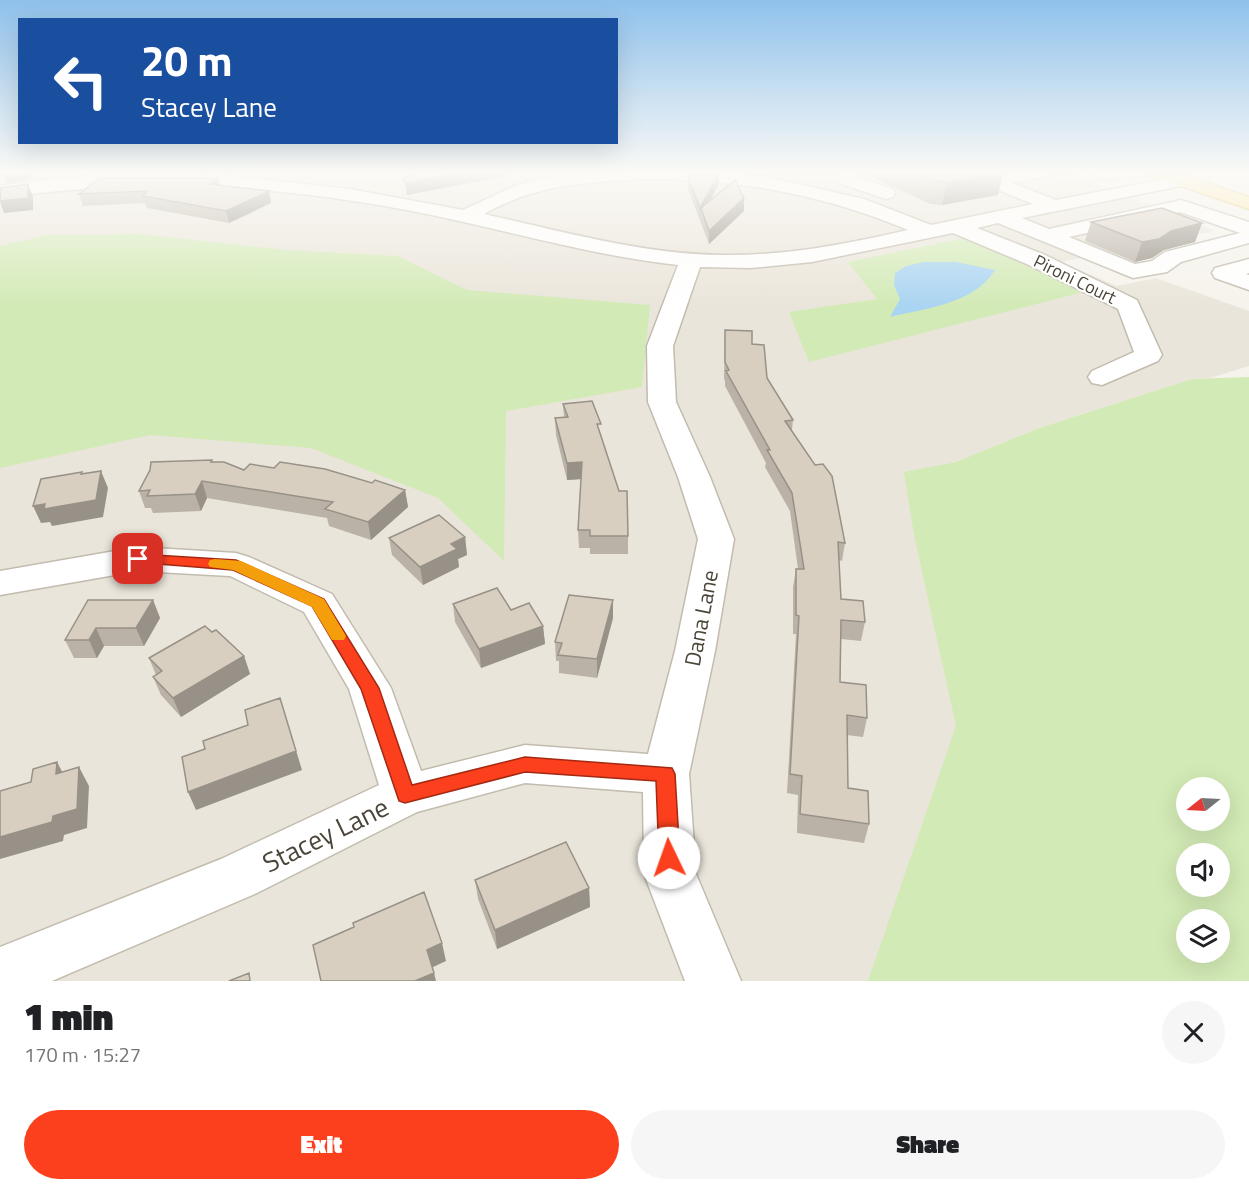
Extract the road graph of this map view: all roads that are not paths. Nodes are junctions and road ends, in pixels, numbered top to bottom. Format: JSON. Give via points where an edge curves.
{"nodes":[{"id":1,"x":469,"y":217,"type":"edge"},
{"id":2,"x":891,"y":217,"type":"edge"},
{"id":3,"x":1010,"y":217,"type":"edge"},
{"id":4,"x":1133,"y":217,"type":"edge"},
{"id":5,"x":1165,"y":217,"type":"edge"},
{"id":6,"x":1004,"y":218,"type":"junction"},
{"id":7,"x":957,"y":227,"type":"junction"},
{"id":8,"x":929,"y":232,"type":"junction"},
{"id":9,"x":1047,"y":236,"type":"junction"},
{"id":10,"x":1243,"y":236,"type":"edge"},
{"id":11,"x":691,"y":260,"type":"junction"},
{"id":12,"x":1249,"y":266,"type":"edge"},
{"id":13,"x":1249,"y":283,"type":"edge"},
{"id":14,"x":1102,"y":376,"type":"dead end"},
{"id":15,"x":0,"y":584,"type":"edge"},
{"id":16,"x":666,"y":774,"type":"junction"},
{"id":17,"x":405,"y":795,"type":"junction"},
{"id":18,"x":0,"y":975,"type":"edge"},
{"id":19,"x":713,"y":981,"type":"edge"}],
"edges":[{"from":1,"to":11,"type":"street","via":[[606,248]]},
{"from":2,"to":8,"type":"street"},
{"from":3,"to":6,"type":"street"},
{"from":4,"to":9,"type":"street"},
{"from":5,"to":10,"type":"street"},
{"from":6,"to":7,"type":"street"},
{"from":6,"to":9,"type":"street"},
{"from":7,"to":8,"type":"street"},
{"from":7,"to":14,"type":"street","name":"Pironi Court","via":[[1128,305],[1149,355]]},
{"from":8,"to":11,"type":"street","via":[[843,252],[771,261]]},
{"from":9,"to":10,"type":"street","via":[[1133,271],[1160,267],[1173,257]]},
{"from":11,"to":16,"type":"street","name":"Dana Lane","via":[[660,345],[662,402],[716,539],[696,651]]},
{"from":12,"to":13,"type":"street","via":[[1223,273]]},
{"from":15,"to":17,"type":"street","via":[[138,559],[225,564],[236,565],[318,603],[370,688]]},
{"from":16,"to":17,"type":"street","name":"Stacey Lane","via":[[525,764]]},
{"from":16,"to":19,"type":"street","name":"Dana Lane","via":[[670,874]]},
{"from":17,"to":18,"type":"street","name":"Stacey Lane","via":[[239,876]]}]}
